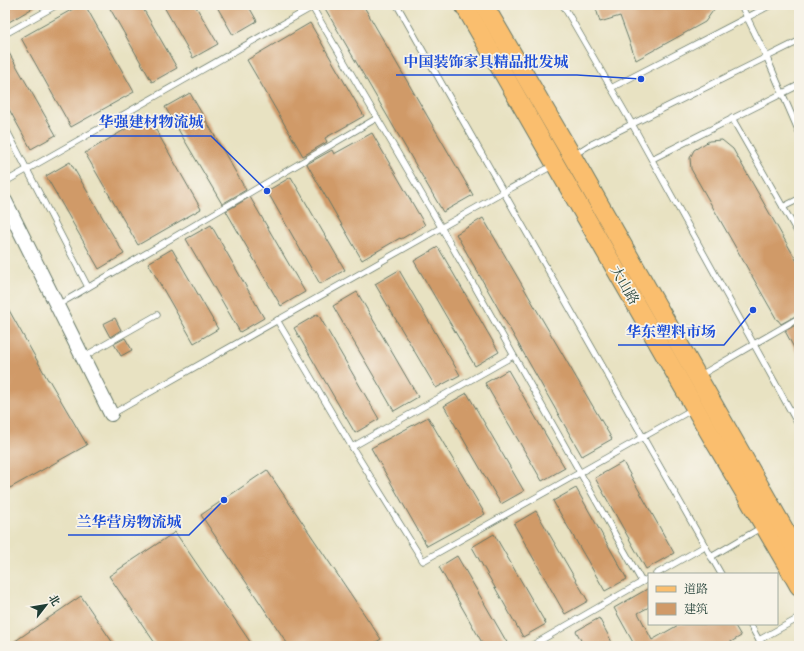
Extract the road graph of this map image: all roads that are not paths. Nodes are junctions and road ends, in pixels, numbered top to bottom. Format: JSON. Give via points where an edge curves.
{"nodes":[{"id":1,"x":57,"y":5,"type":"edge"},
{"id":2,"x":397,"y":5,"type":"edge"},
{"id":3,"x":464,"y":5,"type":"edge"},
{"id":4,"x":484,"y":5,"type":"edge"},
{"id":5,"x":563,"y":5,"type":"edge"},
{"id":6,"x":741,"y":5,"type":"edge"},
{"id":7,"x":771,"y":5,"type":"edge"},
{"id":8,"x":313,"y":6,"type":"edge"},
{"id":9,"x":747,"y":17,"type":"junction"},
{"id":10,"x":5,"y":34,"type":"edge"},
{"id":11,"x":799,"y":42,"type":"edge"},
{"id":12,"x":767,"y":58,"type":"junction"},
{"id":13,"x":799,"y":85,"type":"edge"},
{"id":14,"x":611,"y":88,"type":"junction"},
{"id":15,"x":782,"y":93,"type":"junction"},
{"id":16,"x":377,"y":118,"type":"junction"},
{"id":17,"x":732,"y":118,"type":"junction"},
{"id":18,"x":632,"y":124,"type":"junction"},
{"id":19,"x":5,"y":127,"type":"edge"},
{"id":20,"x":799,"y":132,"type":"edge"},
{"id":21,"x":564,"y":160,"type":"junction"},
{"id":22,"x":652,"y":160,"type":"junction"},
{"id":23,"x":27,"y":170,"type":"junction"},
{"id":24,"x":5,"y":182,"type":"edge"},
{"id":25,"x":504,"y":192,"type":"junction"},
{"id":26,"x":799,"y":199,"type":"edge"},
{"id":27,"x":5,"y":201,"type":"edge"},
{"id":28,"x":783,"y":207,"type":"junction"},
{"id":29,"x":441,"y":227,"type":"junction"},
{"id":30,"x":799,"y":235,"type":"edge"},
{"id":31,"x":88,"y":287,"type":"junction"},
{"id":32,"x":57,"y":305,"type":"junction"},
{"id":33,"x":157,"y":315,"type":"dead end"},
{"id":34,"x":799,"y":318,"type":"edge"},
{"id":35,"x":278,"y":320,"type":"junction"},
{"id":36,"x":754,"y":344,"type":"junction"},
{"id":37,"x":513,"y":356,"type":"junction"},
{"id":38,"x":83,"y":357,"type":"junction"},
{"id":39,"x":698,"y":376,"type":"junction"},
{"id":40,"x":694,"y":408,"type":"junction"},
{"id":41,"x":111,"y":414,"type":"joint"},
{"id":42,"x":799,"y":426,"type":"edge"},
{"id":43,"x":643,"y":436,"type":"junction"},
{"id":44,"x":352,"y":447,"type":"junction"},
{"id":45,"x":580,"y":472,"type":"junction"},
{"id":46,"x":765,"y":526,"type":"junction"},
{"id":47,"x":704,"y":546,"type":"junction"},
{"id":48,"x":799,"y":555,"type":"edge"},
{"id":49,"x":711,"y":557,"type":"junction"},
{"id":50,"x":658,"y":573,"type":"edge"},
{"id":51,"x":720,"y":573,"type":"edge"},
{"id":52,"x":648,"y":579,"type":"edge"},
{"id":53,"x":642,"y":582,"type":"junction"},
{"id":54,"x":799,"y":586,"type":"edge"},
{"id":55,"x":799,"y":618,"type":"edge"},
{"id":56,"x":751,"y":625,"type":"edge"},
{"id":57,"x":759,"y":640,"type":"junction"},
{"id":58,"x":531,"y":646,"type":"edge"},
{"id":59,"x":762,"y":646,"type":"edge"}],
"edges":[{"from":1,"to":10,"type":"lane"},
{"from":2,"to":25,"type":"lane"},
{"from":3,"to":21,"type":"main road","name":"大山路"},
{"from":4,"to":21,"type":"main road","name":"大山路"},
{"from":5,"to":14,"type":"lane"},
{"from":6,"to":9,"type":"lane"},
{"from":7,"to":9,"type":"lane"},
{"from":8,"to":16,"type":"lane"},
{"from":8,"to":23,"type":"lane"},
{"from":9,"to":12,"type":"lane"},
{"from":9,"to":14,"type":"lane"},
{"from":11,"to":12,"type":"lane"},
{"from":12,"to":15,"type":"lane"},
{"from":12,"to":18,"type":"lane"},
{"from":13,"to":15,"type":"lane"},
{"from":14,"to":18,"type":"lane"},
{"from":15,"to":17,"type":"lane"},
{"from":15,"to":20,"type":"lane"},
{"from":16,"to":29,"type":"lane"},
{"from":16,"to":31,"type":"lane"},
{"from":17,"to":22,"type":"lane"},
{"from":17,"to":28,"type":"lane"},
{"from":18,"to":21,"type":"lane"},
{"from":18,"to":22,"type":"lane"},
{"from":19,"to":23,"type":"lane"},
{"from":21,"to":25,"type":"lane"},
{"from":21,"to":39,"type":"main road","name":"大山路"},
{"from":21,"to":40,"type":"main road","name":"大山路"},
{"from":22,"to":36,"type":"lane"},
{"from":23,"to":24,"type":"lane"},
{"from":23,"to":31,"type":"lane"},
{"from":25,"to":29,"type":"lane"},
{"from":25,"to":43,"type":"lane"},
{"from":26,"to":28,"type":"lane"},
{"from":27,"to":32,"type":"street"},
{"from":28,"to":30,"type":"lane"},
{"from":29,"to":35,"type":"lane"},
{"from":29,"to":37,"type":"lane"},
{"from":31,"to":32,"type":"lane"},
{"from":32,"to":38,"type":"street"},
{"from":33,"to":38,"type":"lane"},
{"from":34,"to":36,"type":"lane"},
{"from":35,"to":41,"type":"lane"},
{"from":35,"to":44,"type":"lane"},
{"from":36,"to":39,"type":"lane"},
{"from":36,"to":42,"type":"lane"},
{"from":37,"to":44,"type":"lane"},
{"from":37,"to":45,"type":"lane"},
{"from":38,"to":41,"type":"street"},
{"from":39,"to":48,"type":"main road","name":"大山路"},
{"from":40,"to":43,"type":"lane"},
{"from":40,"to":46,"type":"main road","name":"大山路"},
{"from":43,"to":45,"type":"lane"},
{"from":43,"to":47,"type":"lane"},
{"from":44,"to":45,"type":"lane","via":[[423,561]]},
{"from":45,"to":53,"type":"lane"},
{"from":46,"to":49,"type":"lane"},
{"from":46,"to":54,"type":"main road","name":"大山路"},
{"from":47,"to":49,"type":"lane"},
{"from":47,"to":50,"type":"lane"},
{"from":49,"to":51,"type":"lane"},
{"from":52,"to":53,"type":"lane"},
{"from":53,"to":58,"type":"lane"},
{"from":55,"to":57,"type":"lane"},
{"from":56,"to":57,"type":"lane"},
{"from":57,"to":59,"type":"lane"}]}
